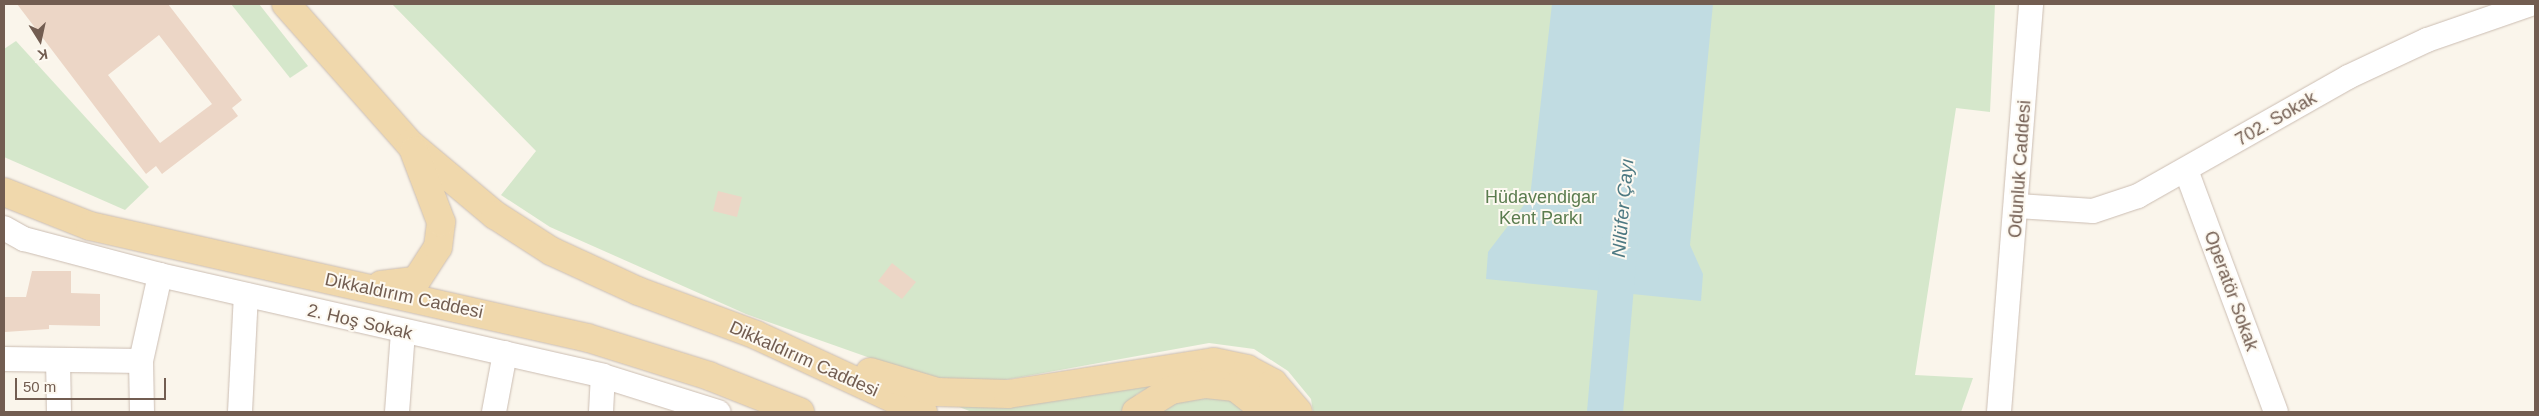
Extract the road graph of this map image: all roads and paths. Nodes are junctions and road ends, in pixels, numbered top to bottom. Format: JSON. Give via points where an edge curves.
{"nodes":[{"id":1,"x":286,"y":4,"type":"edge"},
{"id":2,"x":2032,"y":4,"type":"edge"},
{"id":3,"x":2531,"y":4,"type":"edge"},
{"id":4,"x":410,"y":144,"type":"junction"},
{"id":5,"x":2186,"y":170,"type":"junction"},
{"id":6,"x":4,"y":192,"type":"edge"},
{"id":7,"x":2018,"y":206,"type":"junction"},
{"id":8,"x":4,"y":228,"type":"edge"},
{"id":9,"x":160,"y":275,"type":"junction"},
{"id":10,"x":342,"y":284,"type":"junction"},
{"id":11,"x":246,"y":295,"type":"junction"},
{"id":12,"x":403,"y":332,"type":"junction"},
{"id":13,"x":756,"y":335,"type":"junction"},
{"id":14,"x":505,"y":353,"type":"junction"},
{"id":15,"x":4,"y":359,"type":"edge"},
{"id":16,"x":58,"y":360,"type":"junction"},
{"id":17,"x":141,"y":362,"type":"junction"},
{"id":18,"x":603,"y":376,"type":"junction"},
{"id":19,"x":714,"y":411,"type":"edge"},
{"id":20,"x":795,"y":411,"type":"edge"},
{"id":21,"x":1987,"y":411,"type":"edge"},
{"id":22,"x":59,"y":412,"type":"edge"},
{"id":23,"x":142,"y":412,"type":"edge"},
{"id":24,"x":240,"y":412,"type":"edge"},
{"id":25,"x":397,"y":412,"type":"edge"},
{"id":26,"x":494,"y":412,"type":"edge"},
{"id":27,"x":601,"y":412,"type":"edge"},
{"id":28,"x":923,"y":412,"type":"edge"},
{"id":29,"x":1136,"y":412,"type":"edge"},
{"id":30,"x":1267,"y":412,"type":"edge"},
{"id":31,"x":1298,"y":412,"type":"edge"},
{"id":32,"x":2276,"y":412,"type":"edge"}],
"edges":[{"from":1,"to":4,"type":"main road","name":"Dikkaldırım Caddesi"},
{"from":2,"to":7,"type":"street","name":"Odunluk Caddesi"},
{"from":3,"to":5,"type":"street","name":"702. Sokak","via":[[2427,40],[2357,73]]},
{"from":4,"to":10,"type":"main road","via":[[442,222],[438,246],[416,281],[400,285]]},
{"from":4,"to":13,"type":"main road","name":"Dikkaldırım Caddesi","via":[[495,215],[550,251],[638,291]]},
{"from":5,"to":7,"type":"street","name":"702. Sokak","via":[[2138,196],[2094,211]]},
{"from":5,"to":32,"type":"street","name":"Operatör Sokak"},
{"from":6,"to":10,"type":"main road","name":"Dikkaldırım Caddesi","via":[[90,226]]},
{"from":7,"to":21,"type":"street","name":"Odunluk Caddesi","via":[[2004,334]]},
{"from":8,"to":9,"type":"street","name":"2. Hoş Sokak","via":[[24,239]]},
{"from":9,"to":11,"type":"street","name":"2. Hoş Sokak"},
{"from":9,"to":17,"type":"street"},
{"from":10,"to":20,"type":"main road","name":"Dikkaldırım Caddesi","via":[[588,338],[709,376]]},
{"from":11,"to":12,"type":"street","name":"2. Hoş Sokak"},
{"from":11,"to":24,"type":"street"},
{"from":12,"to":14,"type":"street","name":"2. Hoş Sokak"},
{"from":12,"to":25,"type":"street"},
{"from":13,"to":28,"type":"main road","name":"Dikkaldırım Caddesi"},
{"from":13,"to":31,"type":"main road","via":[[937,392],[1008,394],[1214,362],[1247,369],[1273,382]]},
{"from":14,"to":18,"type":"street","name":"2. Hoş Sokak"},
{"from":14,"to":26,"type":"street"},
{"from":15,"to":16,"type":"street"},
{"from":16,"to":17,"type":"street"},
{"from":16,"to":22,"type":"street"},
{"from":17,"to":23,"type":"street"},
{"from":18,"to":19,"type":"street","name":"2. Hoş Sokak"},
{"from":18,"to":27,"type":"street"},
{"from":29,"to":30,"type":"main road","via":[[1172,390],[1206,384],[1235,387]]}]}
